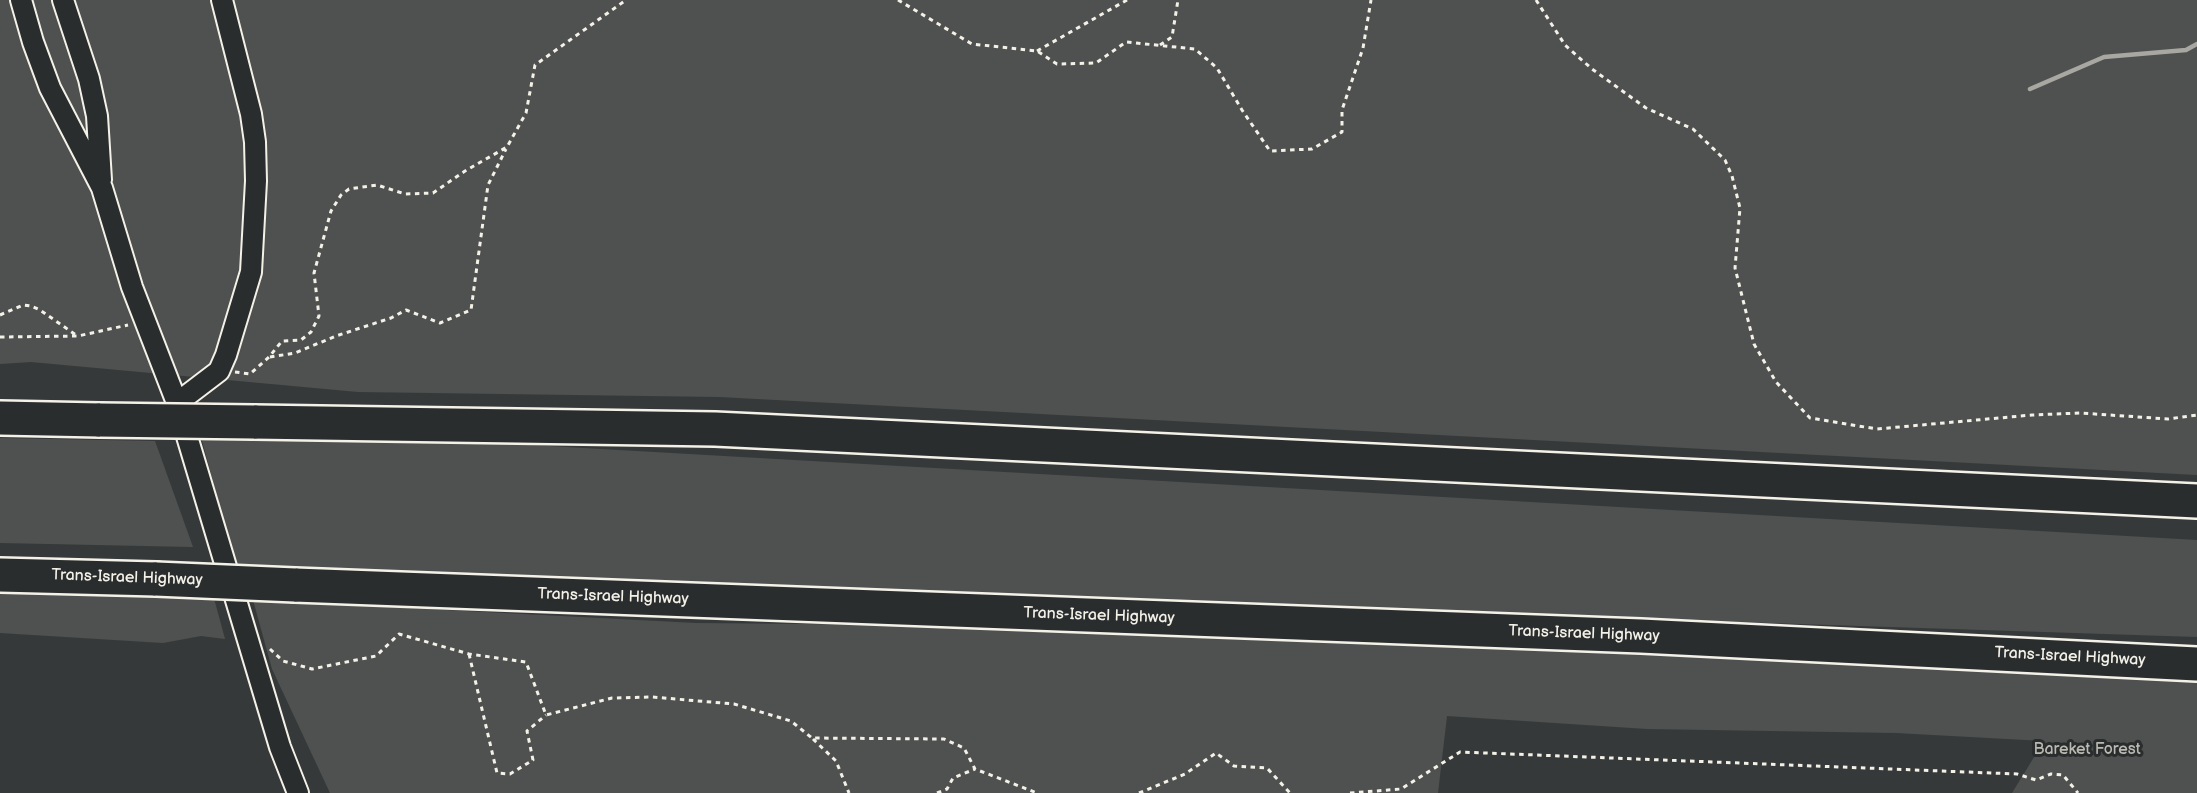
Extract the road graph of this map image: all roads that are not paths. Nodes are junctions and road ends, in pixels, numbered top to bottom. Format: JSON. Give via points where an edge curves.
{"nodes":[{"id":1,"x":21,"y":0,"type":"edge"},
{"id":2,"x":63,"y":0,"type":"edge"},
{"id":3,"x":222,"y":0,"type":"edge"},
{"id":4,"x":102,"y":188,"type":"junction"},
{"id":5,"x":177,"y":403,"type":"junction"},
{"id":6,"x":0,"y":418,"type":"edge"},
{"id":7,"x":2197,"y":501,"type":"edge"},
{"id":8,"x":0,"y":574,"type":"edge"},
{"id":9,"x":242,"y":624,"type":"junction"},
{"id":10,"x":2197,"y":664,"type":"edge"},
{"id":11,"x":298,"y":793,"type":"edge"},
{"id":12,"x":311,"y":793,"type":"edge"}],
"edges":[{"from":1,"to":4,"type":"street","via":[[50,88]]},
{"from":2,"to":4,"type":"street","via":[[97,116]]},
{"from":3,"to":5,"type":"street","via":[[255,142],[251,272],[219,371]]},
{"from":4,"to":5,"type":"street","via":[[132,287]]},
{"from":5,"to":9,"type":"street"},
{"from":6,"to":7,"type":"highway","bridge":true,"via":[[738,430]]},
{"from":8,"to":10,"type":"highway","name":"Trans-Israel Highway","bridge":true,"via":[[1629,636]]},
{"from":9,"to":11,"type":"street"},
{"from":9,"to":12,"type":"street"}]}
